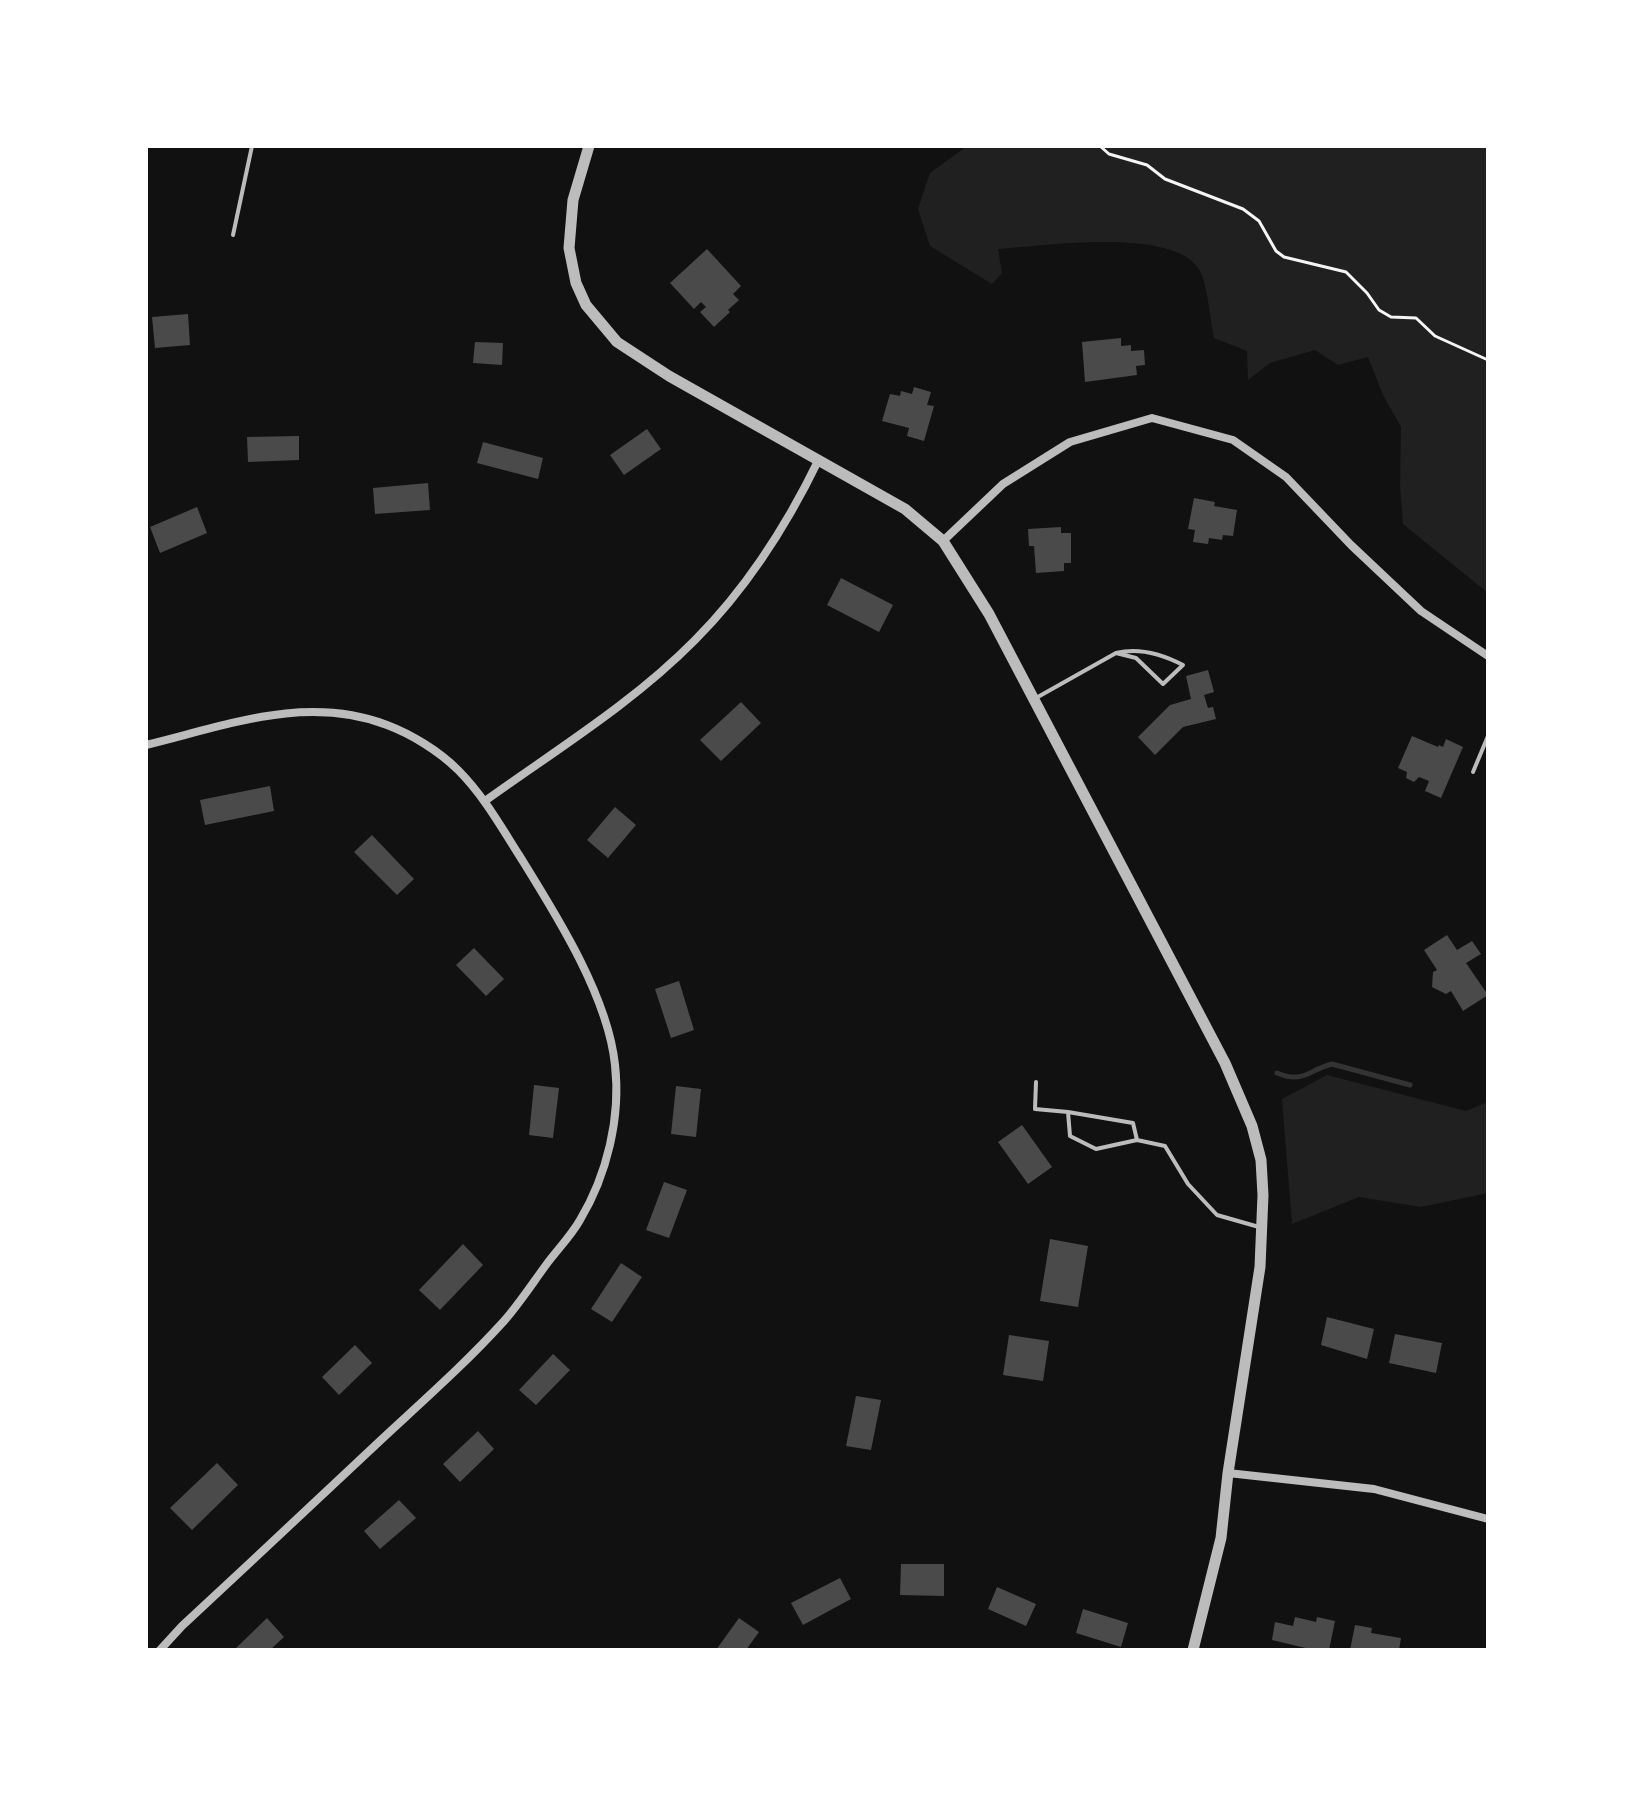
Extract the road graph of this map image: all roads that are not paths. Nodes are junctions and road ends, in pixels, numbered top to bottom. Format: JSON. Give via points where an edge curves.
{"nodes":[{"id":1,"x":252,"y":146,"type":"edge"},
{"id":2,"x":589,"y":146,"type":"edge"},
{"id":3,"x":233,"y":235,"type":"dead end"},
{"id":4,"x":819,"y":459,"type":"junction"},
{"id":5,"x":943,"y":541,"type":"junction"},
{"id":6,"x":1116,"y":653,"type":"junction"},
{"id":7,"x":1488,"y":656,"type":"edge"},
{"id":8,"x":1034,"y":699,"type":"junction"},
{"id":9,"x":1488,"y":736,"type":"edge"},
{"id":10,"x":146,"y":745,"type":"edge"},
{"id":11,"x":1473,"y":772,"type":"dead end"},
{"id":12,"x":485,"y":801,"type":"junction"},
{"id":13,"x":1036,"y":1082,"type":"dead end"},
{"id":14,"x":1068,"y":1112,"type":"junction"},
{"id":15,"x":1137,"y":1140,"type":"junction"},
{"id":16,"x":1262,"y":1228,"type":"junction"},
{"id":17,"x":1228,"y":1473,"type":"junction"},
{"id":18,"x":1488,"y":1519,"type":"edge"},
{"id":19,"x":160,"y":1650,"type":"edge"},
{"id":20,"x":1193,"y":1650,"type":"edge"}],
"edges":[{"from":1,"to":3,"type":"lane"},
{"from":2,"to":4,"type":"street","via":[[573,200],[569,248],[586,305],[617,342]]},
{"from":4,"to":5,"type":"street","via":[[905,509]]},
{"from":4,"to":12,"type":"street","via":[[777,538],[694,641],[621,704]]},
{"from":5,"to":7,"type":"street","via":[[1003,484],[1070,442],[1152,418],[1233,440],[1286,477],[1421,611]]},
{"from":5,"to":8,"type":"street"},
{"from":6,"to":6,"type":"lane","via":[[1136,658],[1163,684],[1183,665],[1162,654]]},
{"from":6,"to":8,"type":"lane"},
{"from":8,"to":16,"type":"street","via":[[1225,1063],[1261,1160]]},
{"from":9,"to":11,"type":"lane"},
{"from":10,"to":12,"type":"street","via":[[262,716],[329,711],[385,724],[415,738],[456,767]]},
{"from":12,"to":19,"type":"street","via":[[544,896],[605,1020],[615,1064],[609,1153],[581,1219],[506,1319]]},
{"from":13,"to":14,"type":"lane","via":[[1035,1109]]},
{"from":14,"to":15,"type":"lane","via":[[1133,1123]]},
{"from":14,"to":15,"type":"lane","via":[[1070,1136],[1096,1149]]},
{"from":15,"to":16,"type":"lane","via":[[1165,1146],[1188,1184],[1217,1215]]},
{"from":16,"to":17,"type":"street"},
{"from":17,"to":18,"type":"street","via":[[1383,1491]]},
{"from":17,"to":20,"type":"street","via":[[1221,1538]]}]}
